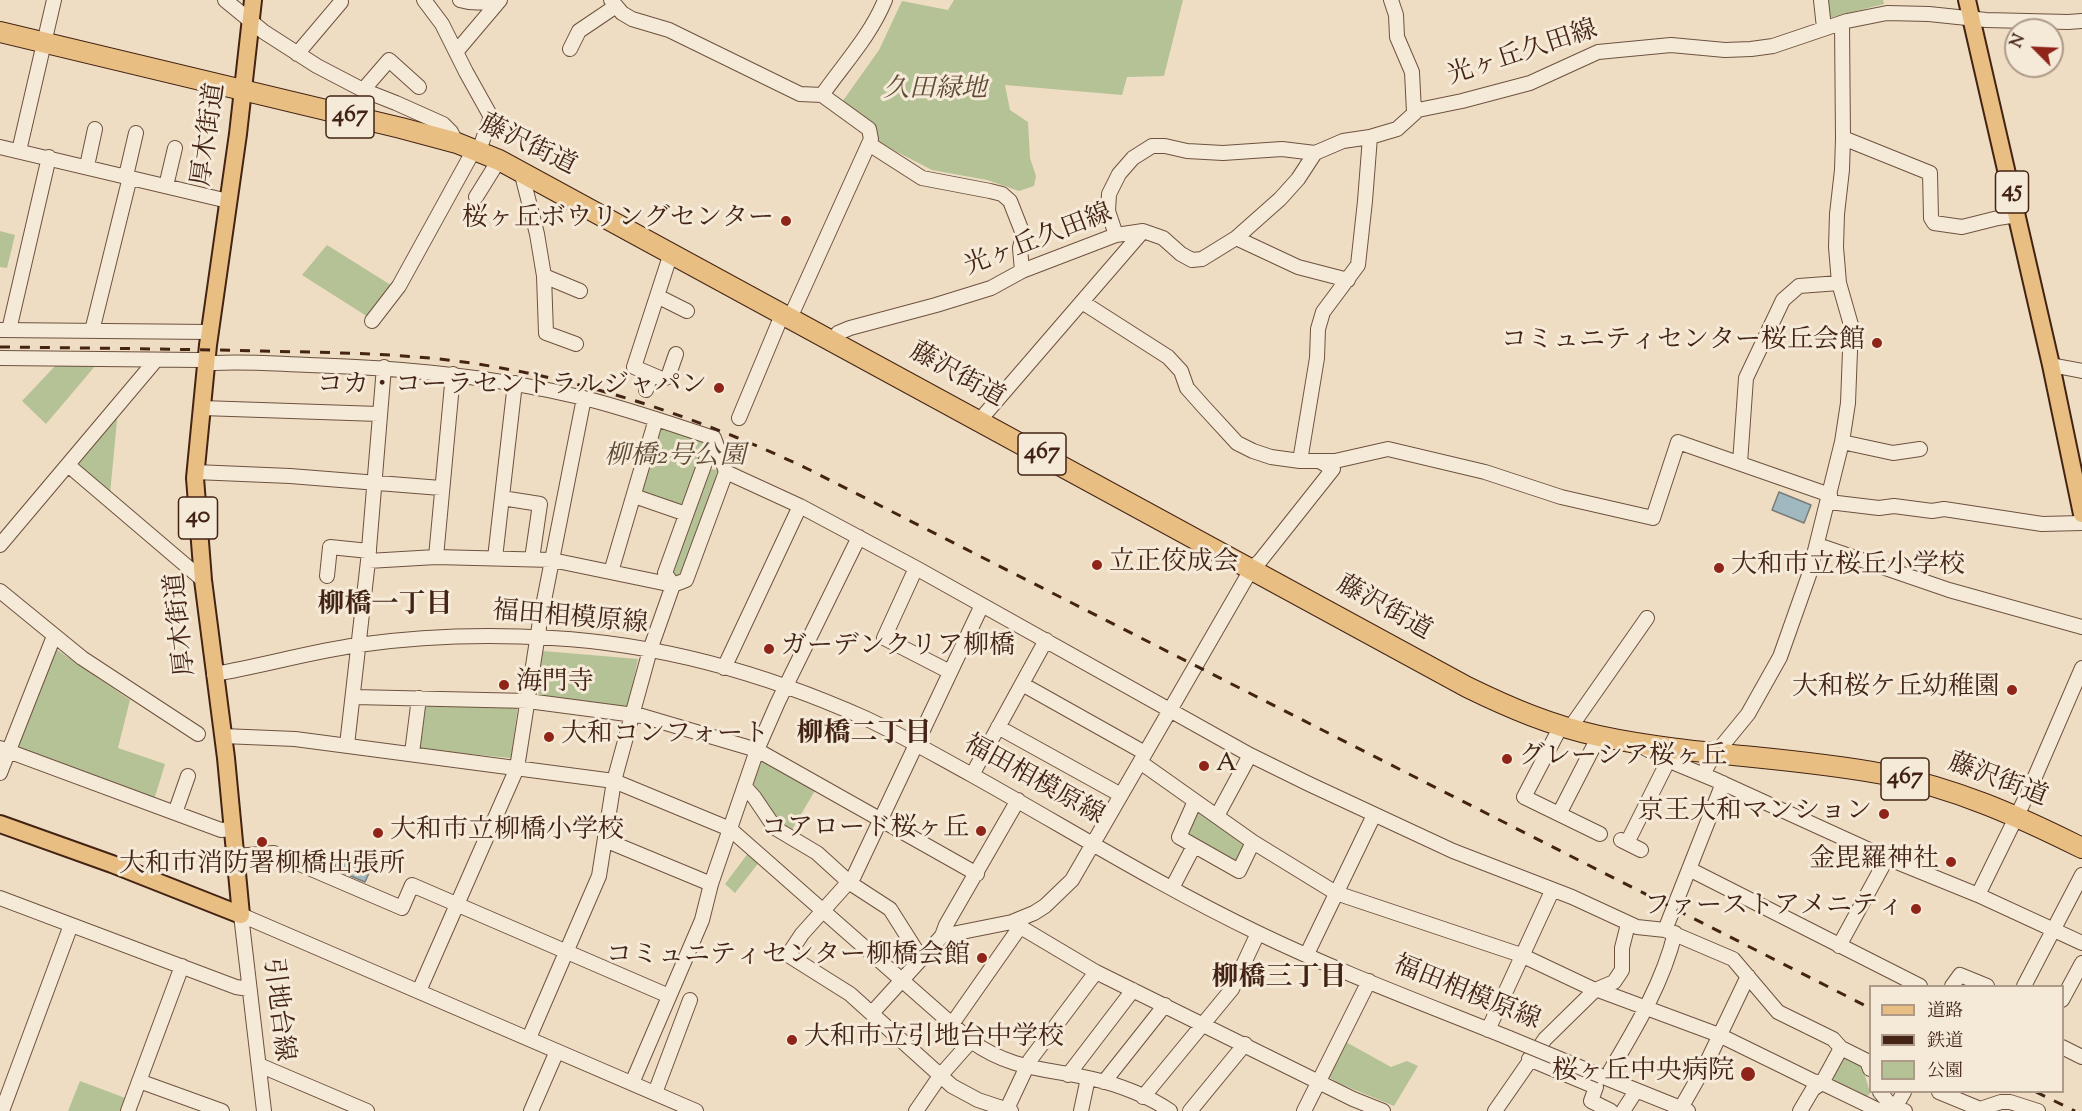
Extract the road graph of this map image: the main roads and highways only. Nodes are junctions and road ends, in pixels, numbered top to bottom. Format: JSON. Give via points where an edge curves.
{"nodes":[{"id":1,"x":253,"y":0,"type":"edge"},
{"id":2,"x":1967,"y":0,"type":"edge"},
{"id":3,"x":0,"y":32,"type":"edge"},
{"id":4,"x":243,"y":91,"type":"junction"},
{"id":5,"x":2082,"y":514,"type":"edge"},
{"id":6,"x":0,"y":824,"type":"edge"},
{"id":7,"x":2082,"y":848,"type":"edge"}],
"edges":[{"from":1,"to":4,"type":"main road","name":"厚木街道","number":"40"},
{"from":2,"to":5,"type":"main road","number":"45"},
{"from":3,"to":4,"type":"highway","name":"藤沢街道","number":"467"},
{"from":4,"to":6,"type":"main road","name":"厚木街道","number":"40","via":[[195,472],[241,915]]},
{"from":4,"to":7,"type":"highway","name":"藤沢街道","number":"467","via":[[457,143],[499,160],[1507,707],[1599,736],[1883,774],[1955,792],[2016,815]]}]}
